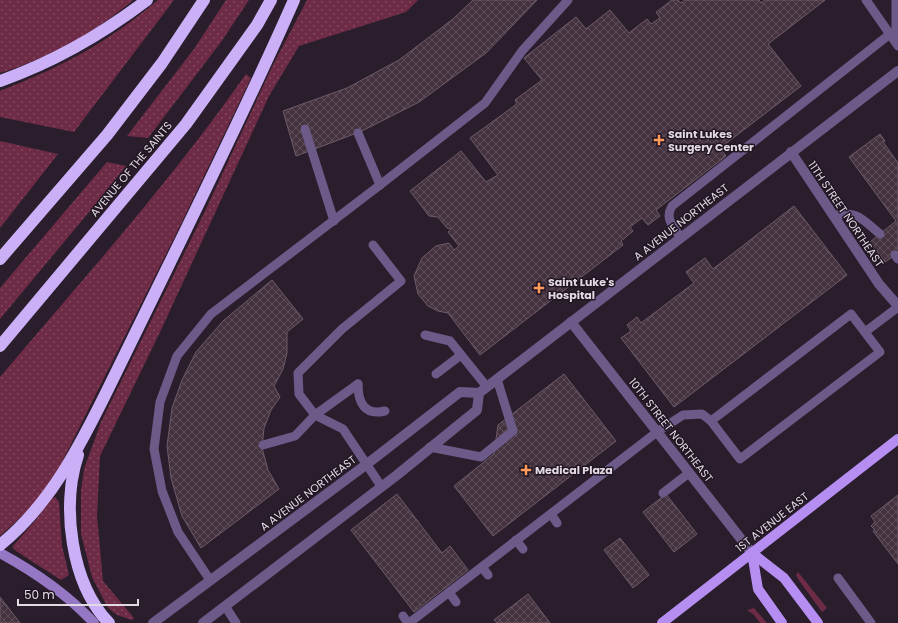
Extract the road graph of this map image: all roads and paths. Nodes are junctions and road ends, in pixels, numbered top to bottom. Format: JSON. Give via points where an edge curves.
{"nodes":[{"id":1,"x":147,"y":0,"type":"edge"},
{"id":2,"x":204,"y":0,"type":"edge"},
{"id":3,"x":271,"y":0,"type":"edge"},
{"id":4,"x":294,"y":0,"type":"edge"},
{"id":5,"x":568,"y":0,"type":"edge"},
{"id":6,"x":866,"y":0,"type":"edge"},
{"id":7,"x":898,"y":0,"type":"edge"},
{"id":8,"x":895,"y":41,"type":"edge"},
{"id":9,"x":898,"y":71,"type":"edge"},
{"id":10,"x":0,"y":81,"type":"edge"},
{"id":11,"x":305,"y":129,"type":"dead end"},
{"id":12,"x":358,"y":133,"type":"dead end"},
{"id":13,"x":791,"y":152,"type":"junction"},
{"id":14,"x":380,"y":185,"type":"junction"},
{"id":15,"x":833,"y":216,"type":"junction"},
{"id":16,"x":334,"y":221,"type":"junction"},
{"id":17,"x":880,"y":234,"type":"dead end"},
{"id":18,"x":681,"y":238,"type":"junction"},
{"id":19,"x":373,"y":245,"type":"dead end"},
{"id":20,"x":0,"y":259,"type":"edge"},
{"id":21,"x":898,"y":306,"type":"edge"},
{"id":22,"x":571,"y":322,"type":"junction"},
{"id":23,"x":865,"y":332,"type":"junction"},
{"id":24,"x":425,"y":335,"type":"dead end"},
{"id":25,"x":0,"y":346,"type":"edge"},
{"id":26,"x":462,"y":355,"type":"junction"},
{"id":27,"x":436,"y":374,"type":"dead end"},
{"id":28,"x":497,"y":379,"type":"junction"},
{"id":29,"x":483,"y":390,"type":"junction"},
{"id":30,"x":386,"y":411,"type":"dead end"},
{"id":31,"x":315,"y":416,"type":"junction"},
{"id":32,"x":711,"y":420,"type":"junction"},
{"id":33,"x":657,"y":432,"type":"junction"},
{"id":34,"x":898,"y":439,"type":"edge"},
{"id":35,"x":83,"y":441,"type":"junction"},
{"id":36,"x":262,"y":445,"type":"dead end"},
{"id":37,"x":430,"y":447,"type":"junction"},
{"id":38,"x":367,"y":464,"type":"junction"},
{"id":39,"x":689,"y":473,"type":"junction"},
{"id":40,"x":381,"y":486,"type":"junction"},
{"id":41,"x":663,"y":493,"type":"dead end"},
{"id":42,"x":551,"y":514,"type":"junction"},
{"id":43,"x":557,"y":523,"type":"dead end"},
{"id":44,"x":516,"y":540,"type":"junction"},
{"id":45,"x":0,"y":544,"type":"edge"},
{"id":46,"x":523,"y":549,"type":"dead end"},
{"id":47,"x":0,"y":553,"type":"edge"},
{"id":48,"x":752,"y":553,"type":"junction"},
{"id":49,"x":482,"y":567,"type":"junction"},
{"id":50,"x":488,"y":575,"type":"dead end"},
{"id":51,"x":838,"y":578,"type":"dead end"},
{"id":52,"x":210,"y":580,"type":"junction"},
{"id":53,"x":449,"y":592,"type":"junction"},
{"id":54,"x":456,"y":602,"type":"dead end"},
{"id":55,"x":225,"y":606,"type":"junction"},
{"id":56,"x":406,"y":621,"type":"edge"},
{"id":57,"x":94,"y":623,"type":"edge"},
{"id":58,"x":109,"y":623,"type":"edge"},
{"id":59,"x":153,"y":623,"type":"edge"},
{"id":60,"x":203,"y":623,"type":"edge"},
{"id":61,"x":236,"y":623,"type":"edge"},
{"id":62,"x":662,"y":623,"type":"edge"},
{"id":63,"x":782,"y":623,"type":"edge"},
{"id":64,"x":818,"y":623,"type":"edge"},
{"id":65,"x":871,"y":623,"type":"edge"}],
"edges":[{"from":1,"to":10,"type":"highway","via":[[71,52]]},
{"from":2,"to":20,"type":"highway","via":[[162,63],[116,123]]},
{"from":3,"to":25,"type":"highway","name":"AVENUE OF THE SAINTS","via":[[257,25],[186,124]]},
{"from":4,"to":35,"type":"highway","via":[[263,70]]},
{"from":5,"to":14,"type":"lane","via":[[522,51],[485,103]]},
{"from":6,"to":8,"type":"lane"},
{"from":7,"to":8,"type":"lane"},
{"from":8,"to":18,"type":"lane","via":[[672,206],[668,220]]},
{"from":9,"to":13,"type":"street","name":"A AVENUE NORTHEAST"},
{"from":11,"to":16,"type":"lane"},
{"from":12,"to":14,"type":"lane"},
{"from":13,"to":15,"type":"street","name":"11TH STREET NORTHEAST"},
{"from":13,"to":18,"type":"street","name":"A AVENUE NORTHEAST"},
{"from":14,"to":16,"type":"lane"},
{"from":15,"to":17,"type":"lane","via":[[845,213],[858,216]]},
{"from":15,"to":21,"type":"street","name":"11TH STREET NORTHEAST","via":[[879,284]]},
{"from":16,"to":52,"type":"lane","via":[[211,314],[177,356],[160,402],[154,449],[162,492],[178,532]]},
{"from":18,"to":22,"type":"street","name":"A AVENUE NORTHEAST"},
{"from":19,"to":31,"type":"lane","via":[[401,281],[342,329],[298,373],[299,394]]},
{"from":21,"to":23,"type":"lane"},
{"from":22,"to":28,"type":"street","name":"A AVENUE NORTHEAST"},
{"from":22,"to":33,"type":"street","name":"10TH STREET NORTHEAST"},
{"from":23,"to":32,"type":"lane","via":[[851,314]]},
{"from":23,"to":32,"type":"lane","via":[[880,352],[740,459]]},
{"from":24,"to":26,"type":"lane","via":[[450,340]]},
{"from":26,"to":27,"type":"lane"},
{"from":26,"to":29,"type":"lane"},
{"from":28,"to":29,"type":"street","name":"A AVENUE NORTHEAST"},
{"from":28,"to":37,"type":"lane","via":[[513,431],[481,457]]},
{"from":29,"to":37,"type":"street","via":[[477,410]]},
{"from":29,"to":38,"type":"street","name":"A AVENUE NORTHEAST","via":[[460,392]]},
{"from":30,"to":31,"type":"lane","via":[[377,413],[362,405],[358,396],[358,384]]},
{"from":31,"to":36,"type":"lane","via":[[295,436]]},
{"from":31,"to":38,"type":"lane","via":[[344,429]]},
{"from":32,"to":33,"type":"lane","via":[[702,414],[683,415]]},
{"from":33,"to":39,"type":"street","name":"10TH STREET NORTHEAST"},
{"from":33,"to":42,"type":"lane"},
{"from":34,"to":48,"type":"main road","name":"1ST AVENUE EAST"},
{"from":35,"to":45,"type":"highway","via":[[28,519]]},
{"from":35,"to":58,"type":"highway","via":[[76,461],[71,496],[73,541],[83,580],[94,604]]},
{"from":37,"to":40,"type":"street"},
{"from":38,"to":40,"type":"lane"},
{"from":38,"to":52,"type":"street","name":"A AVENUE NORTHEAST"},
{"from":39,"to":41,"type":"lane"},
{"from":39,"to":48,"type":"street","name":"10TH STREET NORTHEAST"},
{"from":40,"to":55,"type":"street"},
{"from":42,"to":43,"type":"lane"},
{"from":42,"to":44,"type":"lane"},
{"from":44,"to":46,"type":"lane"},
{"from":44,"to":49,"type":"lane"},
{"from":47,"to":57,"type":"main road","via":[[44,579],[71,600]]},
{"from":48,"to":62,"type":"main road","name":"1ST AVENUE EAST"},
{"from":48,"to":63,"type":"main road","via":[[758,589]]},
{"from":48,"to":64,"type":"main road","via":[[784,578]]},
{"from":49,"to":50,"type":"lane"},
{"from":49,"to":53,"type":"lane"},
{"from":51,"to":65,"type":"lane"},
{"from":52,"to":59,"type":"street","name":"A AVENUE NORTHEAST"},
{"from":53,"to":54,"type":"lane"},
{"from":53,"to":56,"type":"lane"},
{"from":55,"to":60,"type":"street"},
{"from":55,"to":61,"type":"lane"}]}
